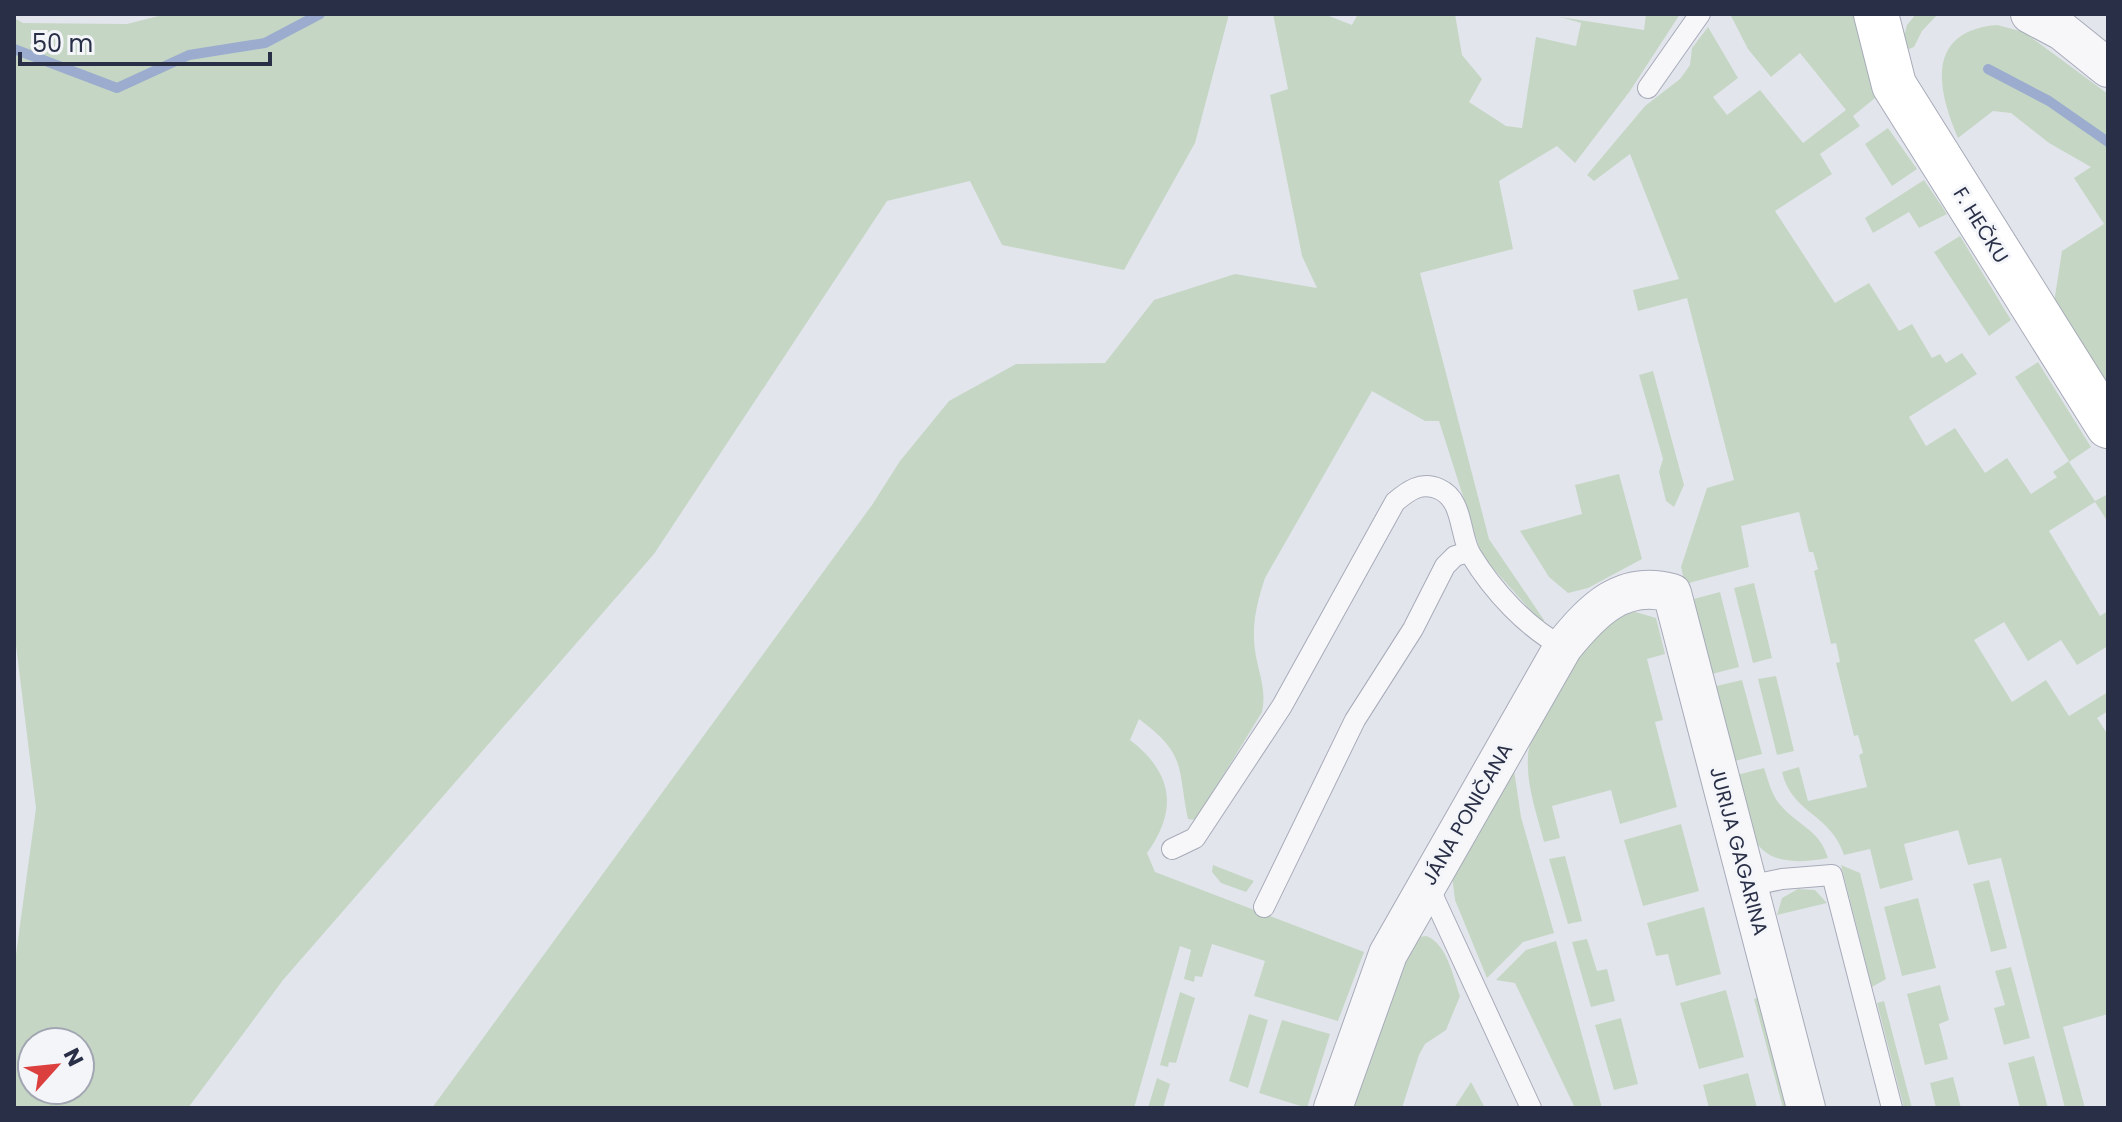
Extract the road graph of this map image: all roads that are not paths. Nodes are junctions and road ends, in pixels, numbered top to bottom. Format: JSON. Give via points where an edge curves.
{"nodes":[{"id":1,"x":1700,"y":14,"type":"edge"},
{"id":2,"x":1876,"y":14,"type":"edge"},
{"id":3,"x":2030,"y":14,"type":"edge"},
{"id":4,"x":2108,"y":68,"type":"edge"},
{"id":5,"x":1648,"y":88,"type":"dead end"},
{"id":6,"x":2108,"y":426,"type":"edge"},
{"id":7,"x":1469,"y":552,"type":"junction"},
{"id":8,"x":1672,"y":593,"type":"joint"},
{"id":9,"x":1563,"y":647,"type":"junction"},
{"id":10,"x":1172,"y":849,"type":"dead end"},
{"id":11,"x":1427,"y":883,"type":"junction"},
{"id":12,"x":1748,"y":886,"type":"junction"},
{"id":13,"x":1264,"y":907,"type":"dead end"},
{"id":14,"x":1333,"y":1108,"type":"edge"},
{"id":15,"x":1531,"y":1108,"type":"edge"},
{"id":16,"x":1806,"y":1108,"type":"edge"},
{"id":17,"x":1892,"y":1108,"type":"edge"}],
"edges":[{"from":1,"to":5,"type":"lane"},
{"from":2,"to":6,"type":"street","name":"F. HEČKU","via":[[1894,85]]},
{"from":3,"to":4,"type":"street","via":[[2062,31]]},
{"from":7,"to":9,"type":"lane","via":[[1529,625]]},
{"from":7,"to":10,"type":"lane","via":[[1455,504],[1441,490],[1410,489],[1395,502],[1282,706],[1195,838]]},
{"from":7,"to":13,"type":"lane","via":[[1445,566],[1413,629],[1355,720]]},
{"from":8,"to":9,"type":"street","name":"JÁNA PONIČANA","via":[[1649,587],[1612,599],[1587,617]]},
{"from":8,"to":12,"type":"street","name":"JURIJA GAGARINA"},
{"from":9,"to":11,"type":"street","name":"JÁNA PONIČANA"},
{"from":11,"to":14,"type":"street","name":"JÁNA PONIČANA","via":[[1388,954]]},
{"from":11,"to":15,"type":"lane"},
{"from":12,"to":16,"type":"street","name":"JURIJA GAGARINA"},
{"from":12,"to":17,"type":"lane","via":[[1832,875]]}]}
